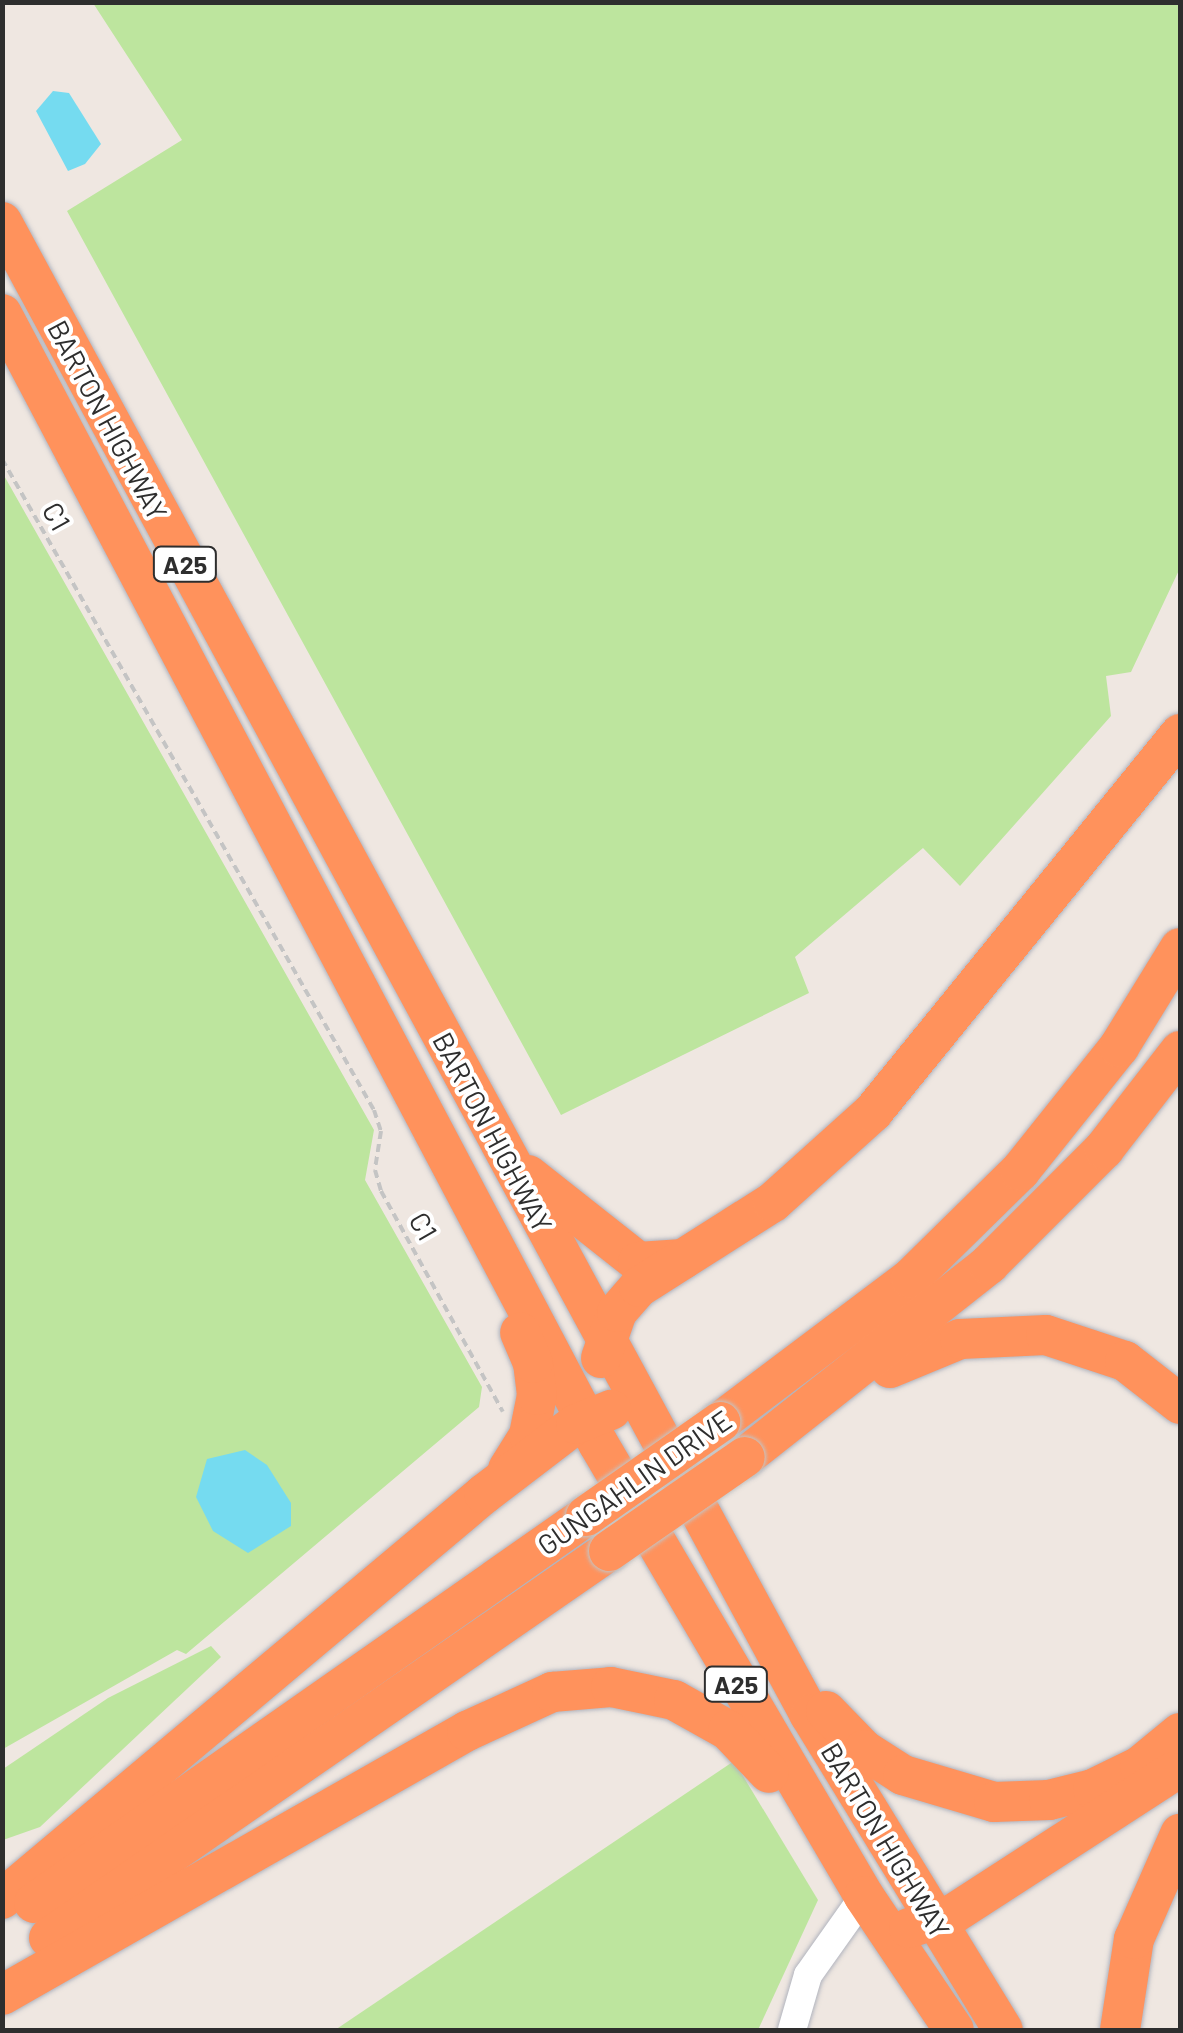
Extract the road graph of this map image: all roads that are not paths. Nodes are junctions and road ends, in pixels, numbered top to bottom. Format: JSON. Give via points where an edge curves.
{"nodes":[{"id":1,"x":2,"y":222,"type":"edge"},
{"id":2,"x":2,"y":314,"type":"edge"},
{"id":3,"x":1180,"y":734,"type":"edge"},
{"id":4,"x":261,"y":811,"type":"junction"},
{"id":5,"x":1180,"y":948,"type":"edge"},
{"id":6,"x":1180,"y":1050,"type":"edge"},
{"id":7,"x":504,"y":1152,"type":"junction"},
{"id":8,"x":693,"y":1254,"type":"junction"},
{"id":9,"x":606,"y":1342,"type":"junction"},
{"id":10,"x":1180,"y":1404,"type":"edge"},
{"id":11,"x":595,"y":1415,"type":"junction"},
{"id":12,"x":654,"y":1430,"type":"junction"},
{"id":13,"x":745,"y":1457,"type":"junction"},
{"id":14,"x":484,"y":1494,"type":"junction"},
{"id":15,"x":702,"y":1520,"type":"junction"},
{"id":16,"x":1180,"y":1733,"type":"edge"},
{"id":17,"x":1180,"y":1765,"type":"edge"},
{"id":18,"x":1180,"y":1834,"type":"edge"},
{"id":19,"x":835,"y":1847,"type":"junction"},
{"id":20,"x":2,"y":1899,"type":"edge"},
{"id":21,"x":868,"y":1902,"type":"junction"},
{"id":22,"x":935,"y":1924,"type":"junction"},
{"id":23,"x":2,"y":1926,"type":"edge"},
{"id":24,"x":2,"y":1972,"type":"edge"},
{"id":25,"x":2,"y":1995,"type":"edge"},
{"id":26,"x":792,"y":2030,"type":"edge"},
{"id":27,"x":954,"y":2030,"type":"edge"},
{"id":28,"x":1004,"y":2030,"type":"edge"},
{"id":29,"x":1120,"y":2030,"type":"edge"}],
"edges":[{"from":1,"to":7,"type":"highway","name":"BARTON HIGHWAY","number":"A25"},
{"from":2,"to":4,"type":"highway","name":"BARTON HIGHWAY","number":"A25"},
{"from":3,"to":8,"type":"highway","via":[[884,1100],[799,1181]]},
{"from":4,"to":11,"type":"highway","name":"BARTON HIGHWAY","number":"A25"},
{"from":4,"to":14,"type":"highway","via":[[533,1363],[537,1395],[529,1435]]},
{"from":5,"to":23,"type":"highway","name":"GUNGAHLIN DRIVE","bridge":true,"via":[[1109,1060],[1020,1171],[911,1278],[720,1422]]},
{"from":6,"to":13,"type":"highway","name":"GUNGAHLIN DRIVE","via":[[1104,1149],[990,1264]]},
{"from":7,"to":8,"type":"highway","via":[[559,1204],[638,1262],[658,1266]]},
{"from":7,"to":9,"type":"highway","name":"BARTON HIGHWAY","number":"A25"},
{"from":8,"to":9,"type":"highway","via":[[633,1292]]},
{"from":9,"to":11,"type":"highway"},
{"from":9,"to":12,"type":"highway","name":"BARTON HIGHWAY","number":"A25"},
{"from":10,"to":13,"type":"highway","via":[[1135,1368],[1087,1345],[1027,1333],[981,1335],[900,1362]]},
{"from":11,"to":12,"type":"highway","via":[[627,1412]]},
{"from":11,"to":14,"type":"highway"},
{"from":11,"to":19,"type":"highway","name":"BARTON HIGHWAY","number":"A25","via":[[642,1519]]},
{"from":12,"to":15,"type":"highway","name":"BARTON HIGHWAY","number":"A25"},
{"from":13,"to":24,"type":"highway","name":"GUNGAHLIN DRIVE","bridge":true},
{"from":14,"to":20,"type":"highway"},
{"from":15,"to":16,"type":"highway","via":[[745,1570],[829,1715],[864,1750],[914,1782],[982,1801],[1059,1798],[1132,1771]]},
{"from":15,"to":22,"type":"highway","name":"BARTON HIGHWAY","number":"A25"},
{"from":17,"to":22,"type":"highway","via":[[1106,1820]]},
{"from":18,"to":29,"type":"highway","via":[[1127,1961]]},
{"from":19,"to":21,"type":"highway","name":"BARTON HIGHWAY","number":"A25"},
{"from":19,"to":25,"type":"highway","via":[[713,1719],[647,1692],[567,1689],[505,1710]]},
{"from":21,"to":22,"type":"highway","via":[[894,1926]]},
{"from":21,"to":26,"type":"lane","via":[[808,1975]]},
{"from":21,"to":27,"type":"highway","name":"BARTON HIGHWAY","number":"A25"},
{"from":22,"to":28,"type":"highway","name":"BARTON HIGHWAY","number":"A25"}]}
